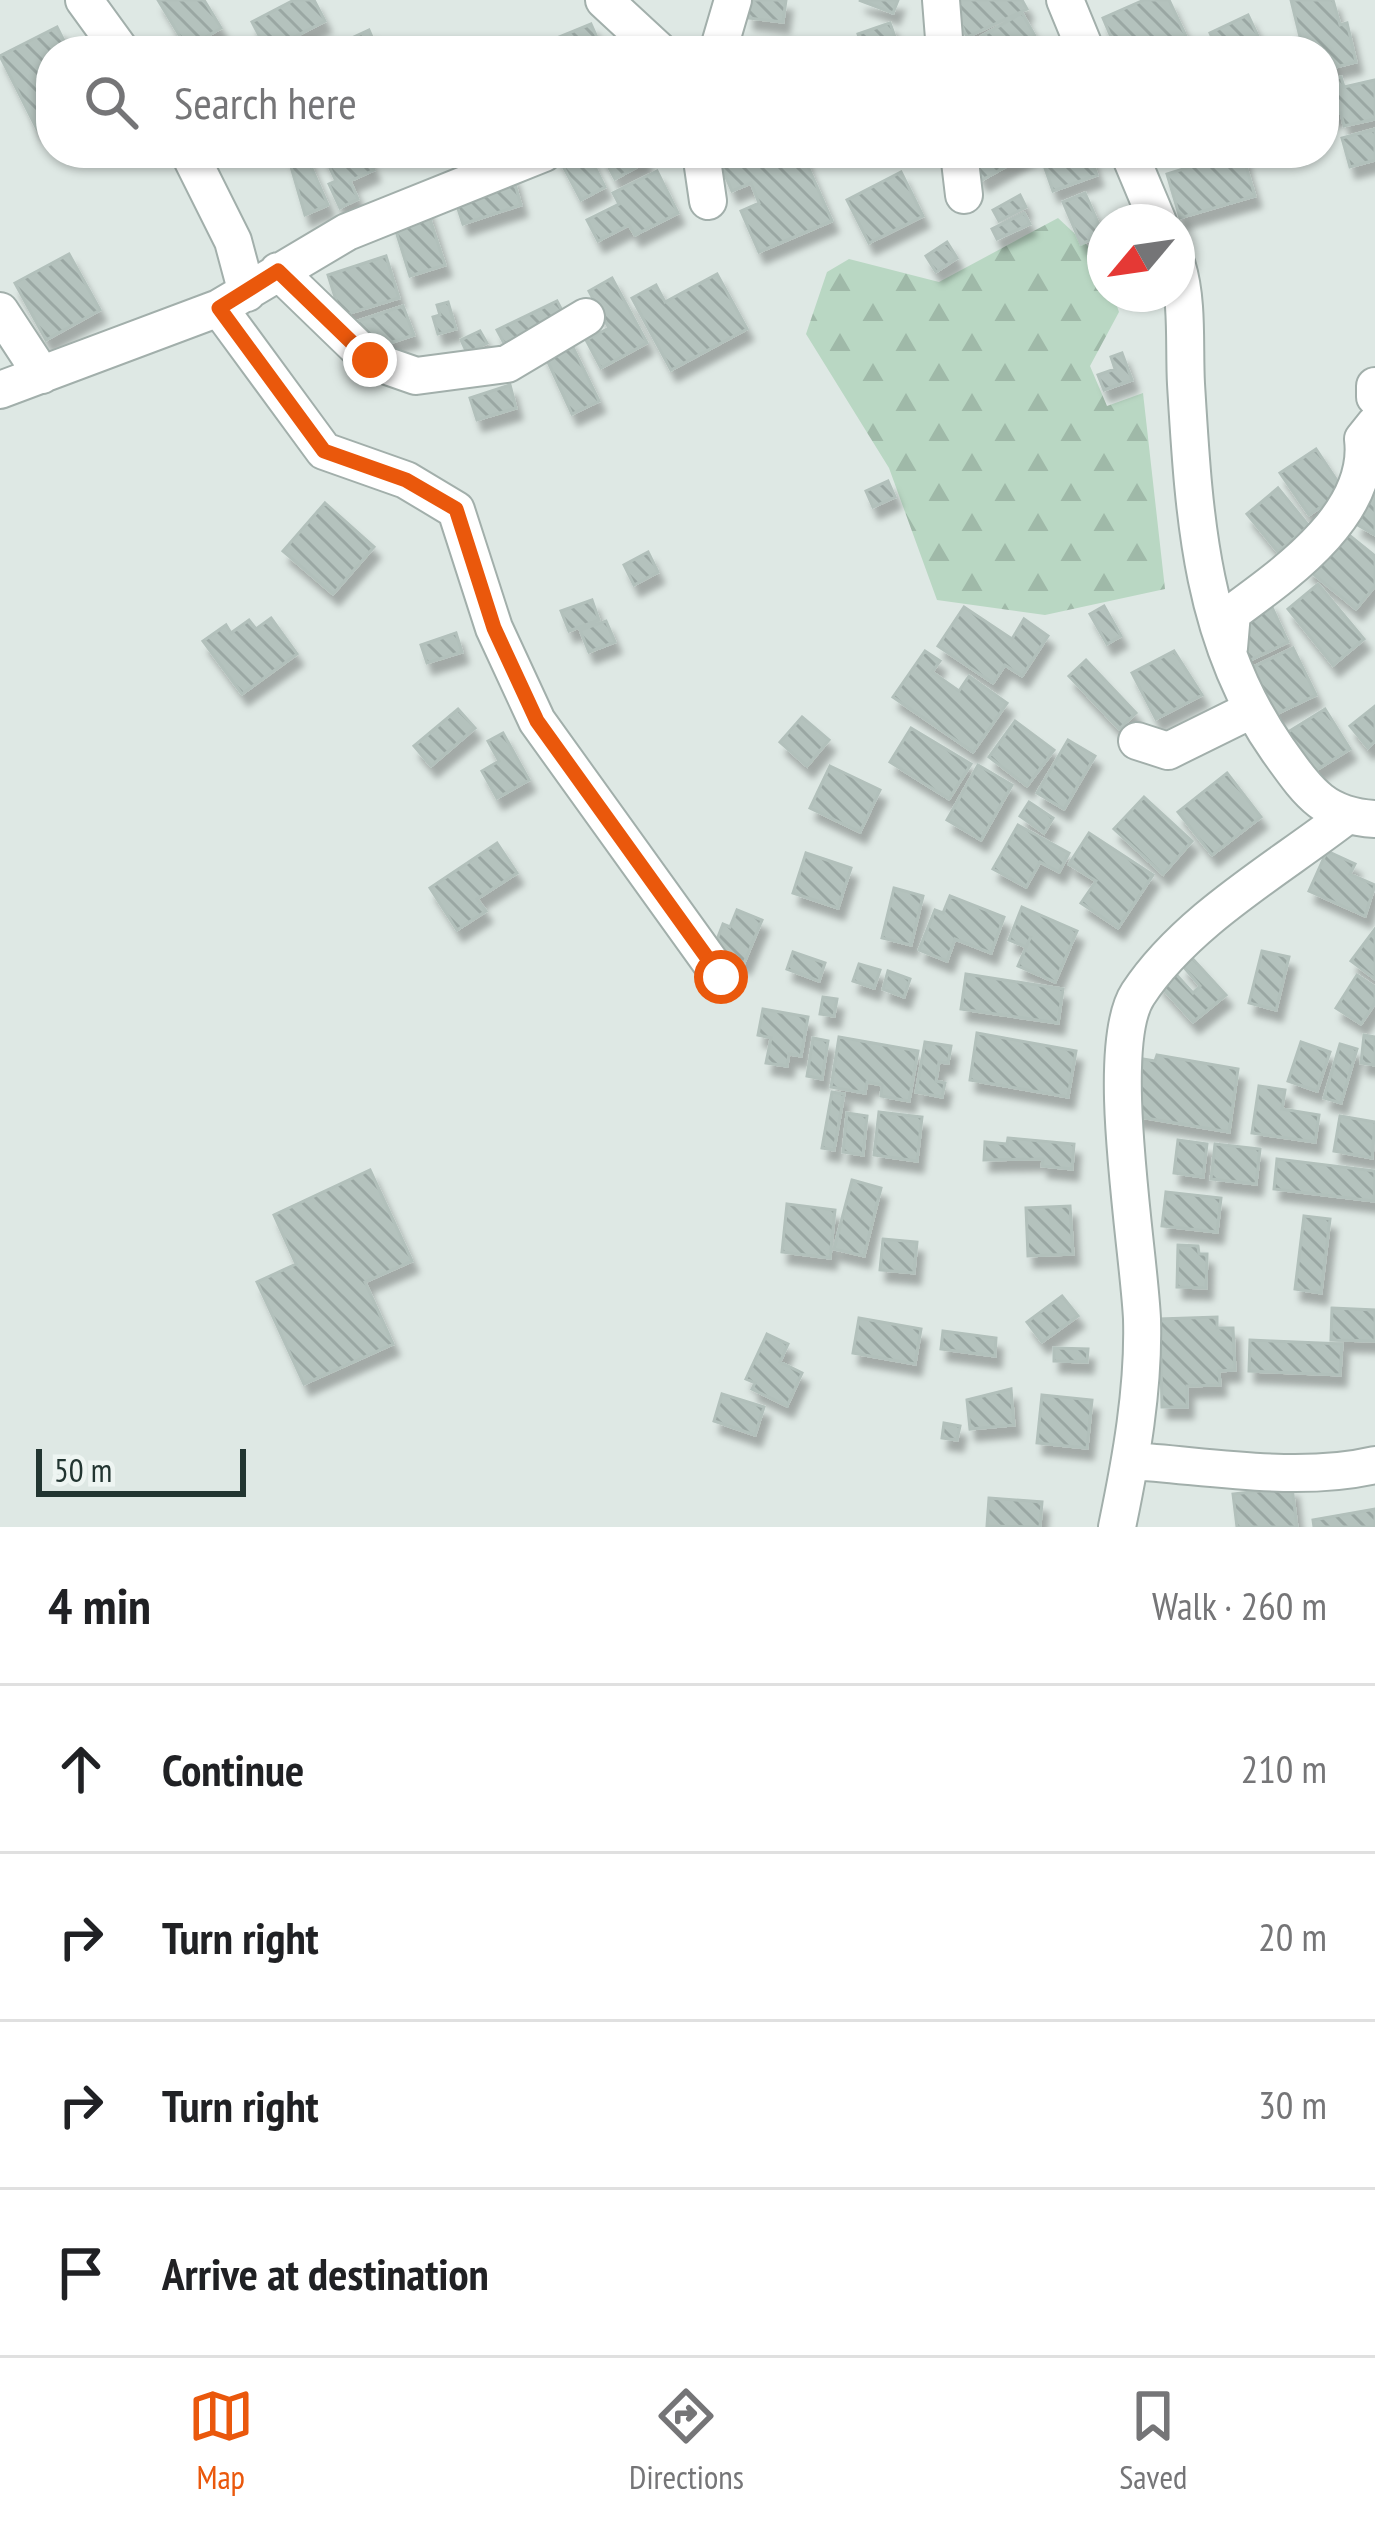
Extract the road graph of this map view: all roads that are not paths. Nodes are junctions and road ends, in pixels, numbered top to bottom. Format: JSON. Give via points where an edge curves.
{"nodes":[{"id":1,"x":84,"y":0,"type":"edge"},
{"id":2,"x":604,"y":0,"type":"edge"},
{"id":3,"x":733,"y":0,"type":"edge"},
{"id":4,"x":941,"y":0,"type":"edge"},
{"id":5,"x":1065,"y":0,"type":"edge"},
{"id":6,"x":110,"y":36,"type":"edge"},
{"id":7,"x":643,"y":36,"type":"edge"},
{"id":8,"x":722,"y":36,"type":"edge"},
{"id":9,"x":944,"y":36,"type":"edge"},
{"id":10,"x":1080,"y":36,"type":"edge"},
{"id":11,"x":196,"y":168,"type":"edge"},
{"id":12,"x":506,"y":168,"type":"edge"},
{"id":13,"x":703,"y":168,"type":"edge"},
{"id":14,"x":960,"y":168,"type":"edge"},
{"id":15,"x":1135,"y":168,"type":"edge"},
{"id":16,"x":964,"y":195,"type":"dead end"},
{"id":17,"x":708,"y":201,"type":"dead end"},
{"id":18,"x":1150,"y":204,"type":"edge"},
{"id":19,"x":278,"y":271,"type":"junction"},
{"id":20,"x":233,"y":300,"type":"junction"},
{"id":21,"x":0,"y":311,"type":"edge"},
{"id":22,"x":1180,"y":312,"type":"edge"},
{"id":23,"x":586,"y":317,"type":"dead end"},
{"id":24,"x":42,"y":375,"type":"junction"},
{"id":25,"x":1375,"y":386,"type":"edge"},
{"id":26,"x":0,"y":390,"type":"edge"},
{"id":27,"x":1375,"y":397,"type":"edge"},
{"id":28,"x":1375,"y":424,"type":"edge"},
{"id":29,"x":1228,"y":658,"type":"junction"},
{"id":30,"x":1251,"y":710,"type":"junction"},
{"id":31,"x":1137,"y":741,"type":"dead end"},
{"id":32,"x":1360,"y":818,"type":"edge"},
{"id":33,"x":721,"y":977,"type":"dead end"},
{"id":34,"x":1131,"y":1461,"type":"junction"},
{"id":35,"x":1375,"y":1465,"type":"edge"},
{"id":36,"x":1117,"y":1527,"type":"edge"}],
"edges":[{"from":1,"to":6,"type":"street"},
{"from":2,"to":7,"type":"street"},
{"from":3,"to":8,"type":"street"},
{"from":4,"to":9,"type":"street"},
{"from":5,"to":10,"type":"street"},
{"from":11,"to":20,"type":"street","via":[[232,241]]},
{"from":12,"to":19,"type":"street","via":[[346,232]]},
{"from":13,"to":17,"type":"street"},
{"from":14,"to":16,"type":"street"},
{"from":15,"to":18,"type":"street"},
{"from":19,"to":20,"type":"street"},
{"from":19,"to":23,"type":"street","via":[[370,360],[416,376],[507,364]]},
{"from":20,"to":24,"type":"street"},
{"from":20,"to":33,"type":"street","via":[[324,451],[406,480],[456,509],[494,628],[537,721]]},
{"from":21,"to":24,"type":"street"},
{"from":22,"to":29,"type":"street","via":[[1195,538]]},
{"from":24,"to":26,"type":"street"},
{"from":25,"to":27,"type":"street"},
{"from":28,"to":29,"type":"street","via":[[1363,439],[1366,462],[1347,503],[1298,564],[1232,613]]},
{"from":29,"to":30,"type":"street"},
{"from":30,"to":31,"type":"street","via":[[1168,752]]},
{"from":30,"to":32,"type":"street","via":[[1317,804]]},
{"from":32,"to":34,"type":"street","via":[[1182,942],[1135,998],[1121,1076],[1142,1323]]},
{"from":34,"to":35,"type":"street","via":[[1347,1472]]},
{"from":34,"to":36,"type":"street"}]}
